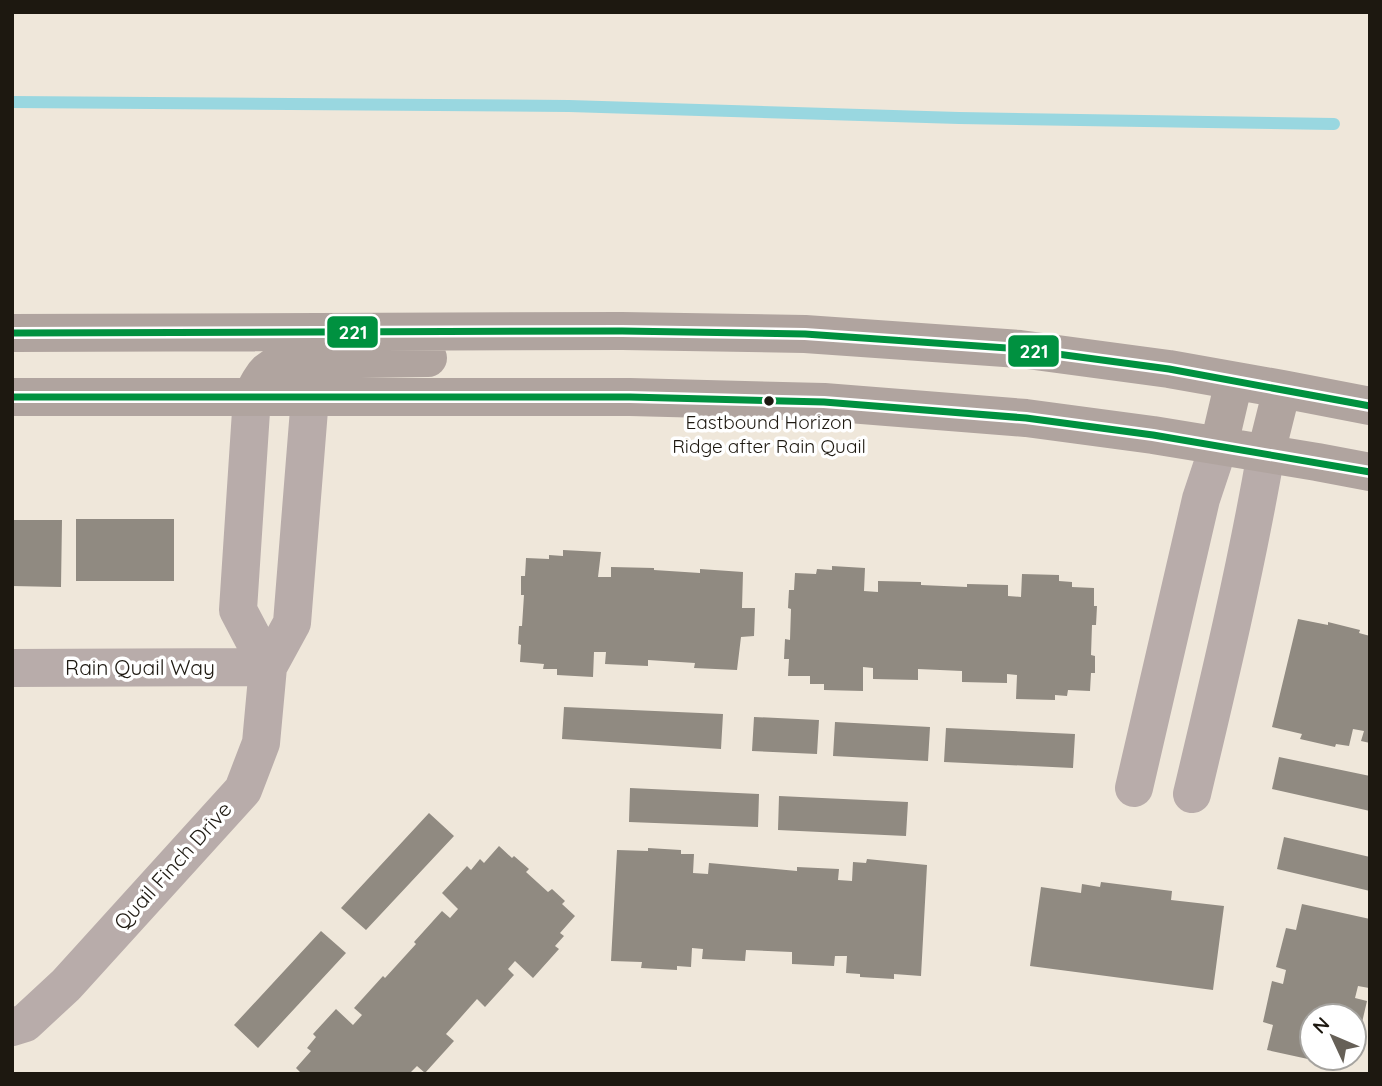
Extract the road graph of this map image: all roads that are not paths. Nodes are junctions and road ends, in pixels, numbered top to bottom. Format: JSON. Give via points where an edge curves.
{"nodes":[{"id":1,"x":622,"y":331,"type":"junction"},
{"id":2,"x":12,"y":333,"type":"edge"},
{"id":3,"x":1234,"y":381,"type":"junction"},
{"id":4,"x":1282,"y":388,"type":"junction"},
{"id":5,"x":252,"y":396,"type":"junction"},
{"id":6,"x":12,"y":397,"type":"edge"},
{"id":7,"x":310,"y":397,"type":"junction"},
{"id":8,"x":1370,"y":406,"type":"edge"},
{"id":9,"x":1219,"y":445,"type":"junction"},
{"id":10,"x":1266,"y":453,"type":"junction"},
{"id":11,"x":1370,"y":472,"type":"edge"},
{"id":12,"x":241,"y":565,"type":"junction"},
{"id":13,"x":296,"y":565,"type":"junction"},
{"id":14,"x":1167,"y":646,"type":"junction"},
{"id":15,"x":1225,"y":656,"type":"junction"},
{"id":16,"x":268,"y":667,"type":"junction"},
{"id":17,"x":12,"y":668,"type":"edge"},
{"id":18,"x":1134,"y":788,"type":"dead end"},
{"id":19,"x":1192,"y":794,"type":"dead end"},
{"id":20,"x":12,"y":1027,"type":"edge"}],
"edges":[{"from":1,"to":2,"type":"main road"},
{"from":1,"to":3,"type":"main road","via":[[805,334],[1020,349]]},
{"from":1,"to":5,"type":"main road","via":[[555,356],[294,360],[276,364],[262,376]]},
{"from":3,"to":4,"type":"main road"},
{"from":3,"to":9,"type":"main road"},
{"from":4,"to":8,"type":"main road"},
{"from":4,"to":10,"type":"main road"},
{"from":5,"to":6,"type":"main road"},
{"from":5,"to":7,"type":"main road"},
{"from":5,"to":12,"type":"street"},
{"from":7,"to":9,"type":"main road","via":[[824,402],[1026,418]]},
{"from":7,"to":13,"type":"street","name":"Quail Finch Drive"},
{"from":9,"to":10,"type":"main road"},
{"from":9,"to":14,"type":"street","via":[[1201,499]]},
{"from":10,"to":11,"type":"main road"},
{"from":10,"to":15,"type":"street"},
{"from":12,"to":13,"type":"street"},
{"from":12,"to":16,"type":"street","via":[[238,610]]},
{"from":13,"to":16,"type":"street","name":"Quail Finch Drive","via":[[292,623]]},
{"from":14,"to":15,"type":"street"},
{"from":14,"to":18,"type":"street"},
{"from":15,"to":19,"type":"street"},
{"from":16,"to":17,"type":"street","name":"Rain Quail Way"},
{"from":16,"to":20,"type":"street","name":"Quail Finch Drive","via":[[261,743],[243,790],[66,985],[25,1023]]}]}
